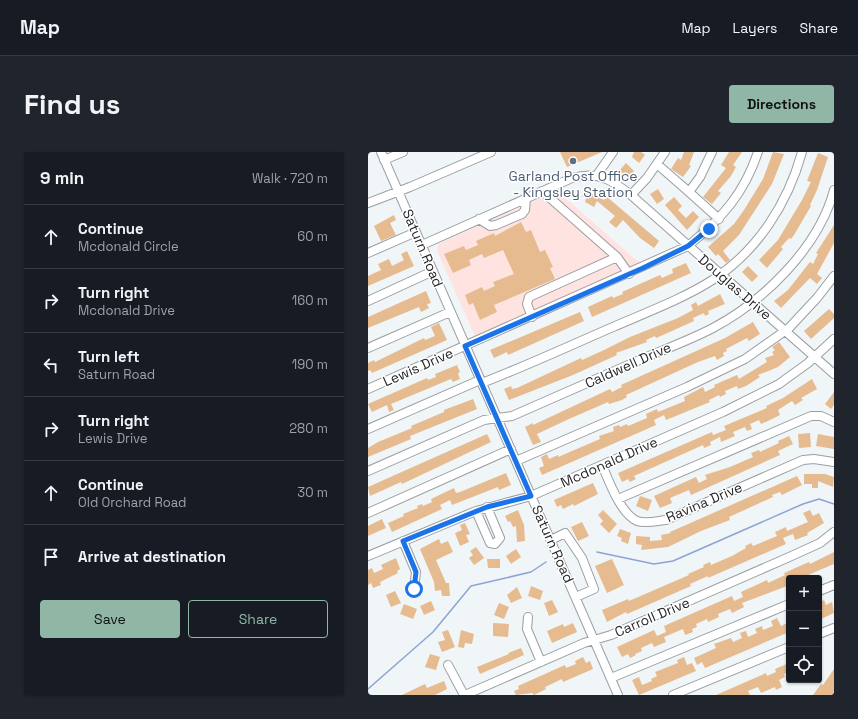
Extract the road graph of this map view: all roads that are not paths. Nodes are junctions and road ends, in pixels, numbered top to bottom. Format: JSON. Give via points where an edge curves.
{"nodes":[{"id":1,"x":403,"y":152,"type":"edge"},
{"id":2,"x":491,"y":152,"type":"edge"},
{"id":3,"x":614,"y":152,"type":"edge"},
{"id":4,"x":665,"y":152,"type":"edge"},
{"id":5,"x":712,"y":152,"type":"edge"},
{"id":6,"x":758,"y":152,"type":"edge"},
{"id":7,"x":802,"y":152,"type":"edge"},
{"id":8,"x":383,"y":156,"type":"edge"},
{"id":9,"x":657,"y":164,"type":"junction"},
{"id":10,"x":597,"y":176,"type":"junction"},
{"id":11,"x":834,"y":190,"type":"edge"},
{"id":12,"x":398,"y":191,"type":"junction"},
{"id":13,"x":542,"y":191,"type":"junction"},
{"id":14,"x":689,"y":192,"type":"junction"},
{"id":15,"x":631,"y":196,"type":"junction"},
{"id":16,"x":526,"y":198,"type":"junction"},
{"id":17,"x":368,"y":203,"type":"edge"},
{"id":18,"x":479,"y":219,"type":"junction"},
{"id":19,"x":719,"y":219,"type":"junction"},
{"id":20,"x":416,"y":232,"type":"junction"},
{"id":21,"x":422,"y":244,"type":"junction"},
{"id":22,"x":688,"y":246,"type":"junction"},
{"id":23,"x":368,"y":253,"type":"edge"},
{"id":24,"x":617,"y":257,"type":"junction"},
{"id":25,"x":433,"y":272,"type":"junction"},
{"id":26,"x":629,"y":274,"type":"junction"},
{"id":27,"x":720,"y":275,"type":"junction"},
{"id":28,"x":834,"y":276,"type":"edge"},
{"id":29,"x":368,"y":301,"type":"edge"},
{"id":30,"x":752,"y":302,"type":"junction"},
{"id":31,"x":450,"y":312,"type":"junction"},
{"id":32,"x":532,"y":317,"type":"junction"},
{"id":33,"x":786,"y":331,"type":"junction"},
{"id":34,"x":834,"y":339,"type":"edge"},
{"id":35,"x":465,"y":346,"type":"junction"},
{"id":36,"x":368,"y":348,"type":"edge"},
{"id":37,"x":815,"y":357,"type":"junction"},
{"id":38,"x":834,"y":374,"type":"edge"},
{"id":39,"x":481,"y":382,"type":"junction"},
{"id":40,"x":368,"y":389,"type":"edge"},
{"id":41,"x":497,"y":418,"type":"junction"},
{"id":42,"x":834,"y":422,"type":"edge"},
{"id":43,"x":368,"y":429,"type":"edge"},
{"id":44,"x":511,"y":449,"type":"junction"},
{"id":45,"x":516,"y":461,"type":"junction"},
{"id":46,"x":834,"y":462,"type":"edge"},
{"id":47,"x":602,"y":465,"type":"junction"},
{"id":48,"x":368,"y":471,"type":"edge"},
{"id":49,"x":531,"y":496,"type":"junction"},
{"id":50,"x":618,"y":499,"type":"junction"},
{"id":51,"x":487,"y":507,"type":"junction"},
{"id":52,"x":476,"y":511,"type":"junction"},
{"id":53,"x":368,"y":512,"type":"edge"},
{"id":54,"x":834,"y":532,"type":"edge"},
{"id":55,"x":551,"y":540,"type":"junction"},
{"id":56,"x":403,"y":541,"type":"junction"},
{"id":57,"x":368,"y":556,"type":"edge"},
{"id":58,"x":834,"y":585,"type":"edge"},
{"id":59,"x":414,"y":589,"type":"dead end"},
{"id":60,"x":822,"y":590,"type":"edge"},
{"id":61,"x":576,"y":597,"type":"junction"},
{"id":62,"x":786,"y":605,"type":"edge"},
{"id":63,"x":528,"y":617,"type":"dead end"},
{"id":64,"x":834,"y":628,"type":"edge"},
{"id":65,"x":822,"y":633,"type":"edge"},
{"id":66,"x":595,"y":640,"type":"junction"},
{"id":67,"x":786,"y":648,"type":"edge"},
{"id":68,"x":541,"y":662,"type":"junction"},
{"id":69,"x":448,"y":664,"type":"dead end"},
{"id":70,"x":611,"y":678,"type":"junction"},
{"id":71,"x":465,"y":695,"type":"edge"},
{"id":72,"x":618,"y":695,"type":"edge"},
{"id":73,"x":673,"y":695,"type":"edge"}],
"edges":[{"from":1,"to":8,"type":"street"},
{"from":2,"to":12,"type":"street"},
{"from":3,"to":10,"type":"street"},
{"from":4,"to":9,"type":"street"},
{"from":5,"to":14,"type":"street","via":[[700,177]]},
{"from":6,"to":19,"type":"street","name":"Lewis Drive","via":[[740,192]]},
{"from":7,"to":27,"type":"street","via":[[789,190],[768,226],[751,248]]},
{"from":8,"to":12,"type":"street","name":"Saturn Road"},
{"from":9,"to":14,"type":"street"},
{"from":9,"to":15,"type":"street"},
{"from":10,"to":13,"type":"street","name":"Douglas Drive","via":[[583,175]]},
{"from":10,"to":15,"type":"street","name":"Douglas Drive","via":[[612,181]]},
{"from":11,"to":30,"type":"street","name":"Caldwell Drive","via":[[811,238],[785,274]]},
{"from":12,"to":17,"type":"street"},
{"from":12,"to":20,"type":"street","name":"Saturn Road"},
{"from":13,"to":16,"type":"street","name":"Douglas Drive"},
{"from":13,"to":24,"type":"street"},
{"from":14,"to":19,"type":"street"},
{"from":15,"to":22,"type":"street","name":"Douglas Drive"},
{"from":16,"to":18,"type":"street","name":"Douglas Drive"},
{"from":16,"to":18,"type":"street","via":[[522,214],[490,226]]},
{"from":18,"to":21,"type":"street","name":"Douglas Drive"},
{"from":19,"to":22,"type":"street","name":"Lewis Drive"},
{"from":20,"to":21,"type":"street","name":"Saturn Road"},
{"from":20,"to":23,"type":"street"},
{"from":21,"to":25,"type":"street","name":"Saturn Road"},
{"from":22,"to":26,"type":"street","name":"Lewis Drive"},
{"from":22,"to":27,"type":"street","name":"Douglas Drive"},
{"from":24,"to":26,"type":"street"},
{"from":24,"to":32,"type":"street","via":[[529,297],[526,304]]},
{"from":25,"to":29,"type":"street"},
{"from":25,"to":31,"type":"street","name":"Saturn Road"},
{"from":26,"to":32,"type":"street","name":"Lewis Drive"},
{"from":27,"to":30,"type":"street","name":"Douglas Drive"},
{"from":27,"to":39,"type":"street","via":[[686,294]]},
{"from":28,"to":33,"type":"street"},
{"from":30,"to":33,"type":"street","name":"Douglas Drive"},
{"from":30,"to":41,"type":"street","name":"Caldwell Drive","via":[[713,328],[512,416]]},
{"from":31,"to":35,"type":"street","name":"Saturn Road"},
{"from":31,"to":36,"type":"street"},
{"from":32,"to":35,"type":"street","name":"Lewis Drive"},
{"from":33,"to":37,"type":"street","name":"Douglas Drive"},
{"from":33,"to":45,"type":"street","via":[[755,353],[724,370]]},
{"from":34,"to":37,"type":"street","name":"Mcdonald Drive"},
{"from":35,"to":39,"type":"street","name":"Saturn Road"},
{"from":35,"to":40,"type":"street","name":"Lewis Drive"},
{"from":37,"to":38,"type":"street","name":"Douglas Drive"},
{"from":37,"to":47,"type":"street","name":"Mcdonald Drive","via":[[760,394]]},
{"from":39,"to":41,"type":"street","name":"Saturn Road"},
{"from":39,"to":43,"type":"street"},
{"from":41,"to":44,"type":"street","name":"Saturn Road"},
{"from":41,"to":48,"type":"street","name":"Caldwell Drive","via":[[484,420]]},
{"from":42,"to":50,"type":"street","via":[[816,415],[811,416]]},
{"from":44,"to":45,"type":"street","name":"Saturn Road"},
{"from":44,"to":53,"type":"street"},
{"from":45,"to":49,"type":"street","name":"Saturn Road"},
{"from":46,"to":50,"type":"street","name":"Ravina Drive","via":[[803,460],[666,520],[638,521],[626,513]]},
{"from":47,"to":49,"type":"street","name":"Mcdonald Drive"},
{"from":47,"to":50,"type":"street","name":"Ravina Drive"},
{"from":49,"to":51,"type":"street","name":"Mcdonald Drive"},
{"from":49,"to":55,"type":"street","name":"Saturn Road"},
{"from":51,"to":52,"type":"street","name":"Mcdonald Drive"},
{"from":51,"to":52,"type":"street","via":[[500,538],[495,544],[490,543]]},
{"from":52,"to":56,"type":"street","name":"Mcdonald Drive"},
{"from":54,"to":66,"type":"street","name":"Carroll Drive","via":[[820,543],[787,558]]},
{"from":55,"to":61,"type":"street","name":"Saturn Road"},
{"from":55,"to":61,"type":"street","via":[[565,533],[582,558],[594,589]]},
{"from":56,"to":57,"type":"street","name":"Mcdonald Drive"},
{"from":56,"to":59,"type":"street","via":[[416,572]]},
{"from":58,"to":60,"type":"street"},
{"from":61,"to":66,"type":"street","name":"Saturn Road"},
{"from":62,"to":70,"type":"street"},
{"from":63,"to":68,"type":"street","via":[[527,629]]},
{"from":64,"to":65,"type":"street"},
{"from":66,"to":68,"type":"street","name":"Carroll Drive"},
{"from":66,"to":70,"type":"street","name":"Saturn Road"},
{"from":67,"to":73,"type":"street"},
{"from":68,"to":71,"type":"street","name":"Carroll Drive"},
{"from":69,"to":71,"type":"street"},
{"from":70,"to":72,"type":"street","name":"Saturn Road"}]}
